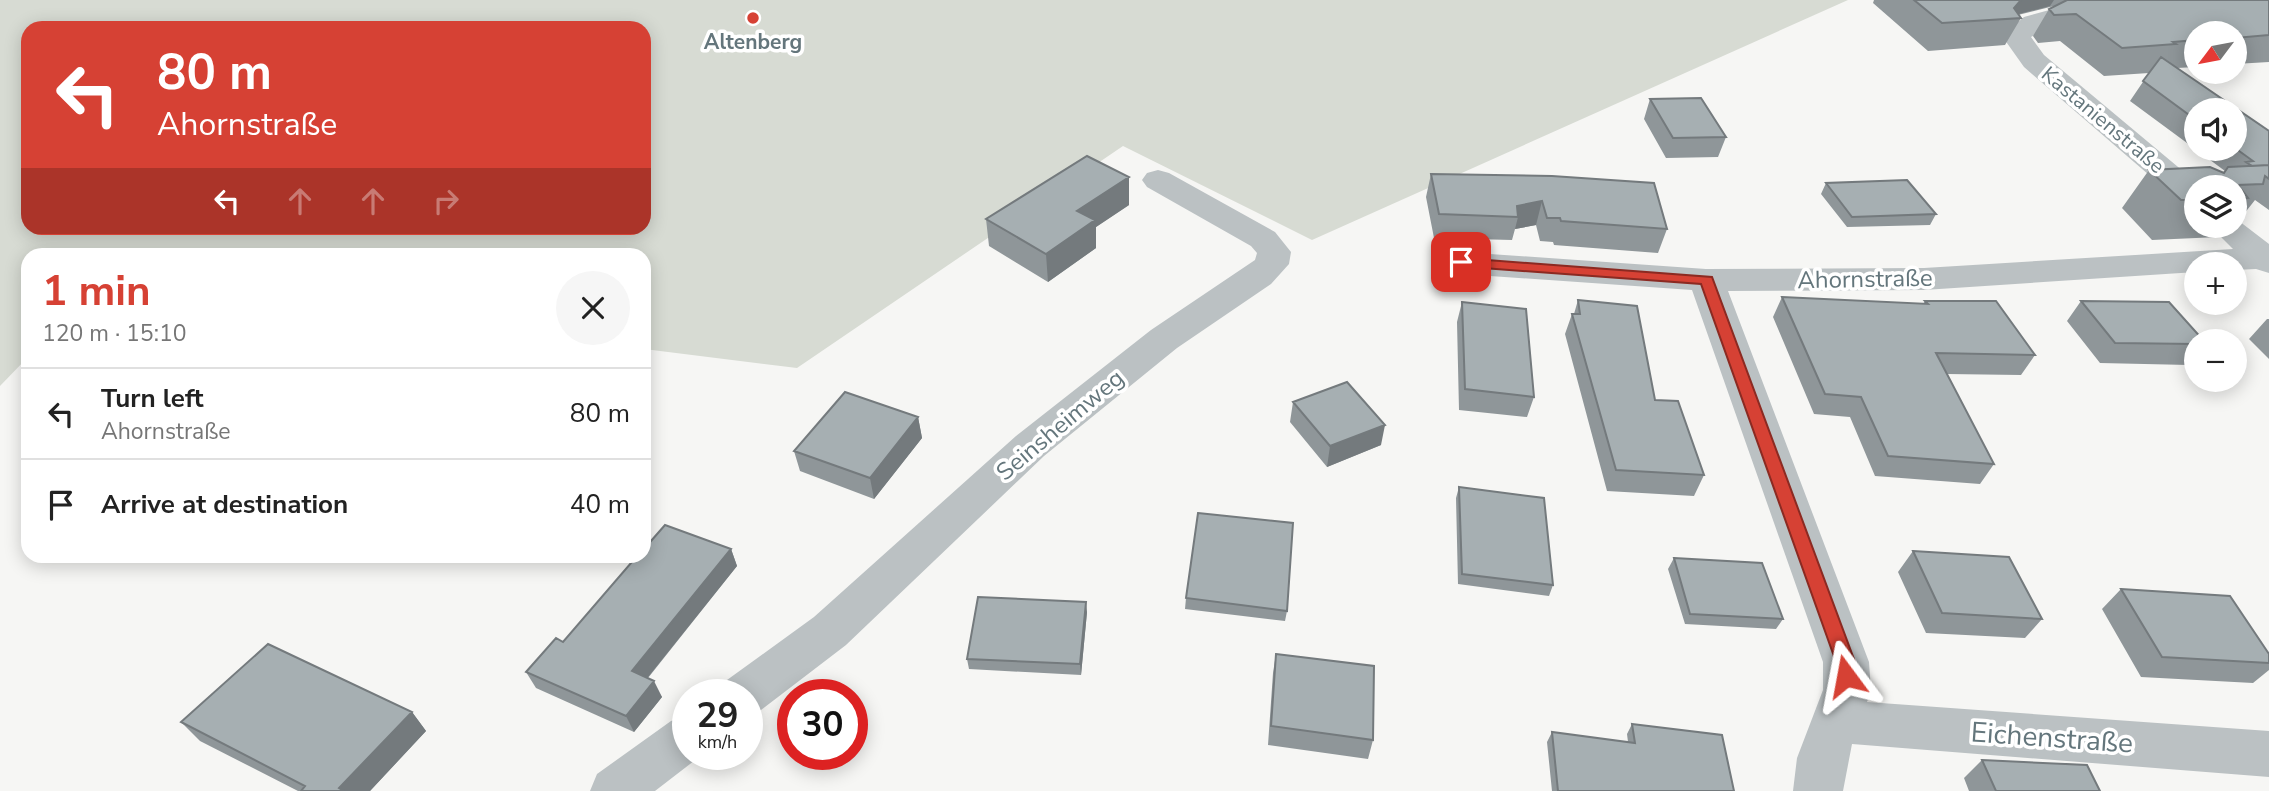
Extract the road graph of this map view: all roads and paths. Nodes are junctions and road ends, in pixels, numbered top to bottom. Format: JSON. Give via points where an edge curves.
{"nodes":[{"id":1,"x":2119,"y":17,"type":"edge"},
{"id":2,"x":1158,"y":180,"type":"dead end"},
{"id":3,"x":2184,"y":189,"type":"edge"},
{"id":4,"x":2242,"y":238,"type":"edge"},
{"id":5,"x":2268,"y":259,"type":"edge"},
{"id":6,"x":1461,"y":262,"type":"dead end"},
{"id":7,"x":1706,"y":280,"type":"junction"},
{"id":8,"x":763,"y":681,"type":"edge"},
{"id":9,"x":1834,"y":721,"type":"junction"},
{"id":10,"x":672,"y":749,"type":"edge"},
{"id":11,"x":2269,"y":754,"type":"edge"},
{"id":12,"x":615,"y":791,"type":"edge"},
{"id":13,"x":1818,"y":791,"type":"edge"}],
"edges":[{"from":1,"to":3,"type":"street","name":"Kastanienstraße","via":[[2051,17],[2027,23],[2016,36],[2034,61]]},
{"from":2,"to":8,"type":"street","name":"Seinsheimweg","via":[[1263,239],[1274,253],[1272,264],[1164,339],[1030,446],[830,631]]},
{"from":4,"to":5,"type":"street"},
{"from":5,"to":7,"type":"street","name":"Ahornstraße","via":[[1924,279]]},
{"from":6,"to":7,"type":"street","name":"Ahornstraße"},
{"from":7,"to":9,"type":"street","via":[[1846,662],[1847,690]]},
{"from":9,"to":11,"type":"street","name":"Eichenstraße"},
{"from":9,"to":13,"type":"street"},
{"from":10,"to":12,"type":"street"}]}
